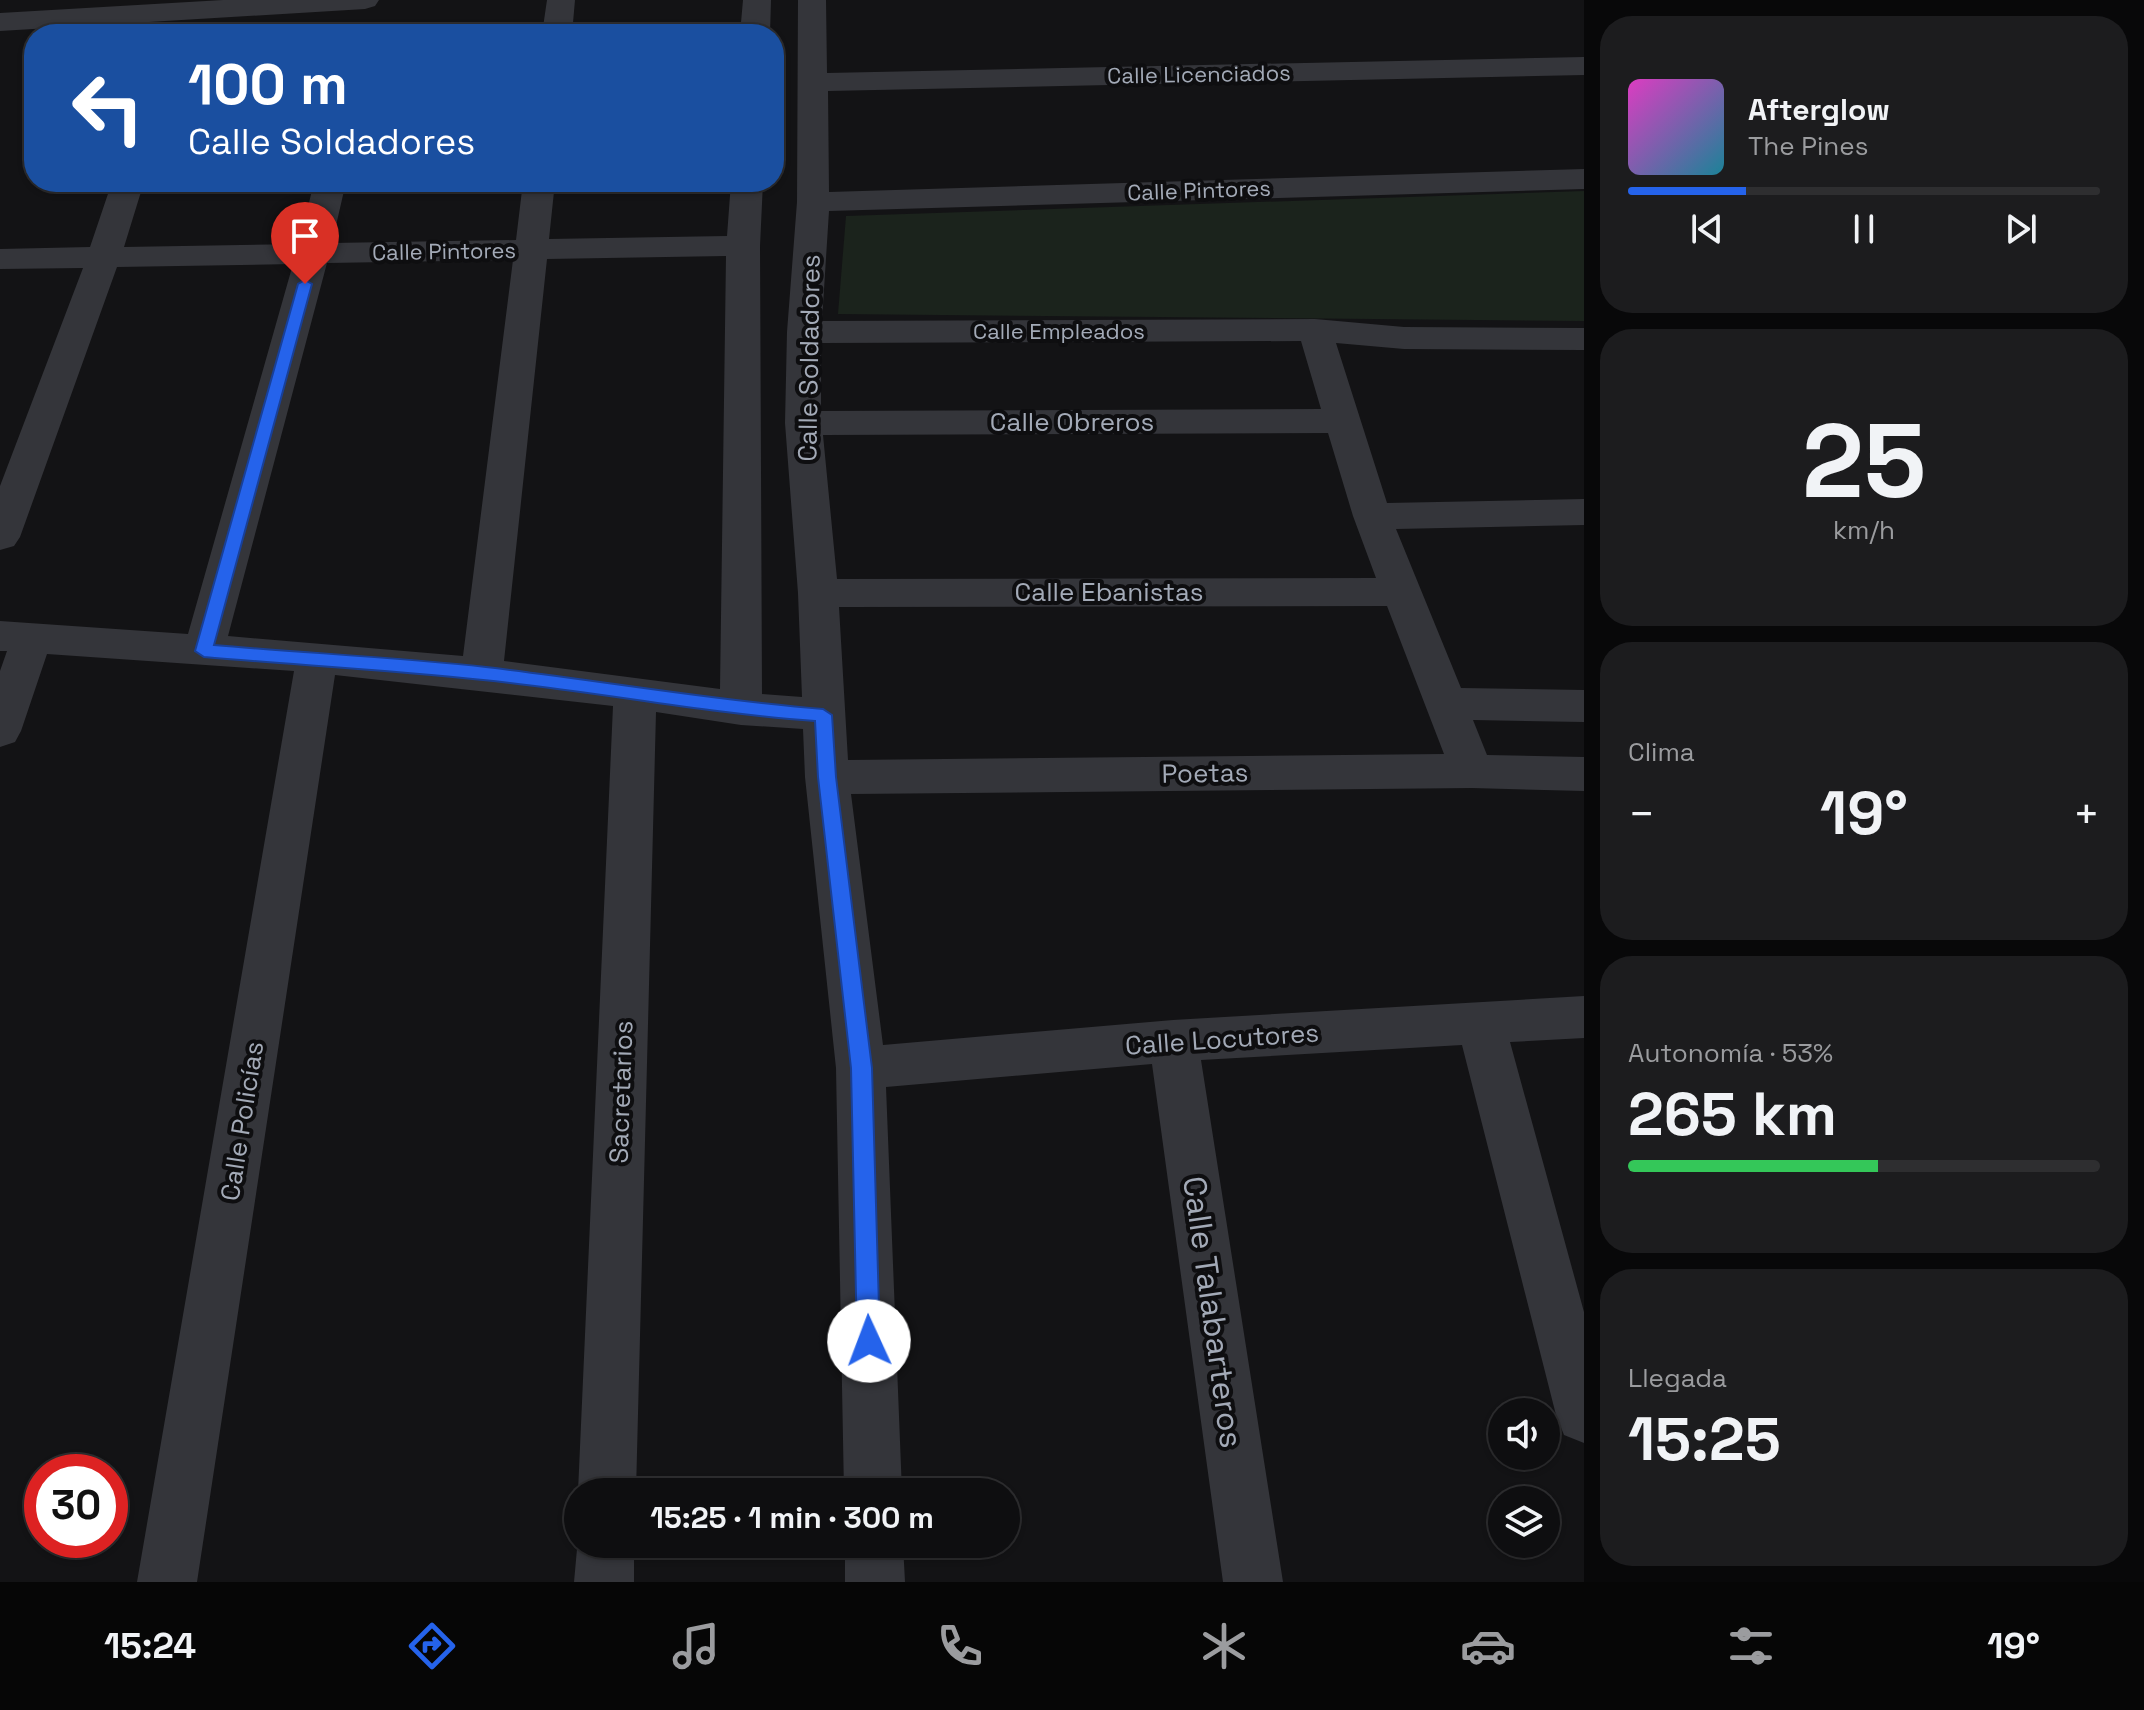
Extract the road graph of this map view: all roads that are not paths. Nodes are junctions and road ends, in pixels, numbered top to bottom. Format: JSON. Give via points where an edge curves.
{"nodes":[{"id":1,"x":5,"y":0,"type":"edge"},
{"id":2,"x":561,"y":0,"type":"edge"},
{"id":3,"x":757,"y":0,"type":"edge"},
{"id":4,"x":812,"y":0,"type":"edge"},
{"id":5,"x":368,"y":8,"type":"edge"},
{"id":6,"x":0,"y":11,"type":"edge"},
{"id":7,"x":0,"y":22,"type":"edge"},
{"id":8,"x":178,"y":24,"type":"edge"},
{"id":9,"x":558,"y":24,"type":"edge"},
{"id":10,"x":756,"y":24,"type":"edge"},
{"id":11,"x":1584,"y":66,"type":"edge"},
{"id":12,"x":813,"y":82,"type":"junction"},
{"id":13,"x":1584,"y":179,"type":"edge"},
{"id":14,"x":125,"y":192,"type":"edge"},
{"id":15,"x":328,"y":192,"type":"edge"},
{"id":16,"x":538,"y":192,"type":"edge"},
{"id":17,"x":746,"y":192,"type":"edge"},
{"id":18,"x":813,"y":202,"type":"junction"},
{"id":19,"x":743,"y":246,"type":"junction"},
{"id":20,"x":531,"y":250,"type":"junction"},
{"id":21,"x":313,"y":253,"type":"junction"},
{"id":22,"x":104,"y":257,"type":"junction"},
{"id":23,"x":0,"y":259,"type":"edge"},
{"id":24,"x":1315,"y":330,"type":"junction"},
{"id":25,"x":804,"y":332,"type":"junction"},
{"id":26,"x":1584,"y":339,"type":"edge"},
{"id":27,"x":1342,"y":421,"type":"junction"},
{"id":28,"x":803,"y":423,"type":"junction"},
{"id":29,"x":1584,"y":512,"type":"edge"},
{"id":30,"x":1372,"y":516,"type":"junction"},
{"id":31,"x":0,"y":537,"type":"edge"},
{"id":32,"x":1401,"y":592,"type":"junction"},
{"id":33,"x":818,"y":593,"type":"junction"},
{"id":34,"x":16,"y":637,"type":"edge"},
{"id":35,"x":204,"y":651,"type":"junction"},
{"id":36,"x":317,"y":659,"type":"junction"},
{"id":37,"x":482,"y":673,"type":"junction"},
{"id":38,"x":635,"y":692,"type":"junction"},
{"id":39,"x":1446,"y":704,"type":"junction"},
{"id":40,"x":1584,"y":706,"type":"edge"},
{"id":41,"x":741,"y":709,"type":"junction"},
{"id":42,"x":823,"y":715,"type":"junction"},
{"id":43,"x":0,"y":731,"type":"edge"},
{"id":44,"x":1472,"y":771,"type":"junction"},
{"id":45,"x":1584,"y":774,"type":"edge"},
{"id":46,"x":827,"y":777,"type":"junction"},
{"id":47,"x":1584,"y":1017,"type":"edge"},
{"id":48,"x":1480,"y":1022,"type":"junction"},
{"id":49,"x":1173,"y":1041,"type":"junction"},
{"id":50,"x":861,"y":1068,"type":"junction"},
{"id":51,"x":1584,"y":1415,"type":"edge"},
{"id":52,"x":607,"y":1478,"type":"edge"},
{"id":53,"x":873,"y":1478,"type":"edge"},
{"id":54,"x":605,"y":1558,"type":"edge"},
{"id":55,"x":874,"y":1558,"type":"edge"},
{"id":56,"x":167,"y":1582,"type":"edge"},
{"id":57,"x":604,"y":1582,"type":"edge"},
{"id":58,"x":875,"y":1582,"type":"edge"},
{"id":59,"x":1253,"y":1582,"type":"edge"}],
"edges":[{"from":1,"to":6,"type":"street"},
{"from":2,"to":9,"type":"street"},
{"from":3,"to":10,"type":"street"},
{"from":4,"to":12,"type":"street","name":"Calle Soldadores"},
{"from":5,"to":8,"type":"street"},
{"from":7,"to":8,"type":"street"},
{"from":11,"to":12,"type":"street","name":"Calle Licenciados"},
{"from":12,"to":18,"type":"street","name":"Calle Soldadores"},
{"from":13,"to":18,"type":"street","name":"Calle Pintores"},
{"from":14,"to":22,"type":"street"},
{"from":15,"to":21,"type":"street"},
{"from":16,"to":20,"type":"street"},
{"from":17,"to":19,"type":"street"},
{"from":18,"to":25,"type":"street","name":"Calle Soldadores"},
{"from":19,"to":20,"type":"street","name":"Calle Pintores"},
{"from":19,"to":41,"type":"street"},
{"from":20,"to":21,"type":"street","name":"Calle Pintores"},
{"from":20,"to":37,"type":"street"},
{"from":21,"to":22,"type":"street","name":"Calle Pintores"},
{"from":21,"to":35,"type":"street"},
{"from":22,"to":23,"type":"street","name":"Calle Pintores"},
{"from":22,"to":31,"type":"street"},
{"from":24,"to":25,"type":"street","name":"Calle Empleados"},
{"from":24,"to":26,"type":"street","name":"Calle Empleados","via":[[1404,338]]},
{"from":24,"to":27,"type":"street"},
{"from":25,"to":28,"type":"street","name":"Calle Soldadores"},
{"from":27,"to":28,"type":"street","name":"Calle Obreros"},
{"from":27,"to":30,"type":"street"},
{"from":28,"to":33,"type":"street","name":"Calle Soldadores"},
{"from":29,"to":30,"type":"street"},
{"from":30,"to":32,"type":"street"},
{"from":32,"to":33,"type":"street","name":"Calle Ebanistas"},
{"from":32,"to":39,"type":"street"},
{"from":33,"to":42,"type":"street","name":"Calle Soldadores"},
{"from":34,"to":35,"type":"street"},
{"from":34,"to":43,"type":"street"},
{"from":35,"to":36,"type":"street"},
{"from":36,"to":37,"type":"street"},
{"from":36,"to":56,"type":"street","name":"Calle Policías"},
{"from":37,"to":38,"type":"street"},
{"from":38,"to":41,"type":"street"},
{"from":38,"to":52,"type":"street","name":"Sacretarios"},
{"from":39,"to":40,"type":"street"},
{"from":39,"to":44,"type":"street"},
{"from":41,"to":42,"type":"street"},
{"from":42,"to":46,"type":"street","name":"Calle Soldadores"},
{"from":44,"to":45,"type":"street","name":"Poetas"},
{"from":44,"to":46,"type":"street","name":"Poetas"},
{"from":46,"to":50,"type":"street","name":"Calle Soldadores"},
{"from":47,"to":48,"type":"street","name":"Calle Locutores"},
{"from":48,"to":49,"type":"street","name":"Calle Locutores"},
{"from":48,"to":51,"type":"street"},
{"from":49,"to":50,"type":"street","name":"Calle Locutores"},
{"from":49,"to":59,"type":"street","name":"Calle Talabarteros"},
{"from":50,"to":53,"type":"street","name":"Calle Soldadores"},
{"from":54,"to":57,"type":"street"},
{"from":55,"to":58,"type":"street"}]}
